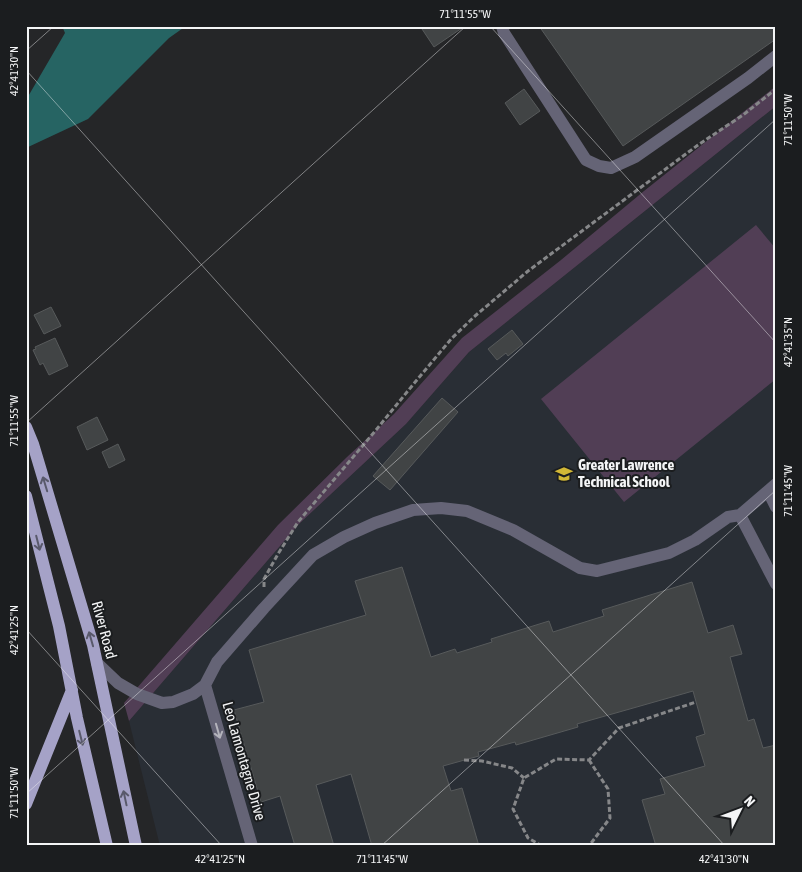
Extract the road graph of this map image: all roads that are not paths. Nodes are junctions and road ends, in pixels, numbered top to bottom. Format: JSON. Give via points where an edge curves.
{"nodes":[{"id":1,"x":502,"y":26,"type":"edge"},
{"id":2,"x":776,"y":56,"type":"edge"},
{"id":3,"x":26,"y":427,"type":"edge"},
{"id":4,"x":772,"y":488,"type":"edge"},
{"id":5,"x":26,"y":496,"type":"edge"},
{"id":6,"x":776,"y":506,"type":"edge"},
{"id":7,"x":740,"y":515,"type":"junction"},
{"id":8,"x":776,"y":584,"type":"edge"},
{"id":9,"x":97,"y":663,"type":"junction"},
{"id":10,"x":205,"y":685,"type":"junction"},
{"id":11,"x":72,"y":690,"type":"junction"},
{"id":12,"x":26,"y":804,"type":"edge"},
{"id":13,"x":246,"y":826,"type":"junction"},
{"id":14,"x":107,"y":846,"type":"edge"},
{"id":15,"x":136,"y":846,"type":"edge"},
{"id":16,"x":245,"y":846,"type":"edge"},
{"id":17,"x":252,"y":846,"type":"edge"}],
"edges":[{"from":1,"to":2,"type":"lane","via":[[586,160],[610,168],[635,157]]},
{"from":9,"to":3,"type":"main road","name":"River Road","one_way":true},
{"from":4,"to":6,"type":"lane"},
{"from":4,"to":7,"type":"lane"},
{"from":5,"to":11,"type":"main road","one_way":true},
{"from":7,"to":8,"type":"lane"},
{"from":7,"to":10,"type":"lane","via":[[728,517],[669,553],[597,571],[580,568],[513,530],[466,511],[441,508],[413,510],[375,523],[312,555],[217,662]]},
{"from":9,"to":10,"type":"lane","via":[[118,684],[162,703],[193,694]]},
{"from":15,"to":9,"type":"main road","name":"River Road","one_way":true},
{"from":10,"to":13,"type":"lane","name":"Leo Lamontagne Drive","one_way":true},
{"from":11,"to":12,"type":"main road"},
{"from":11,"to":14,"type":"main road","one_way":true},
{"from":13,"to":16,"type":"lane"},
{"from":13,"to":17,"type":"lane","name":"Leo Lamontagne Drive"}]}
